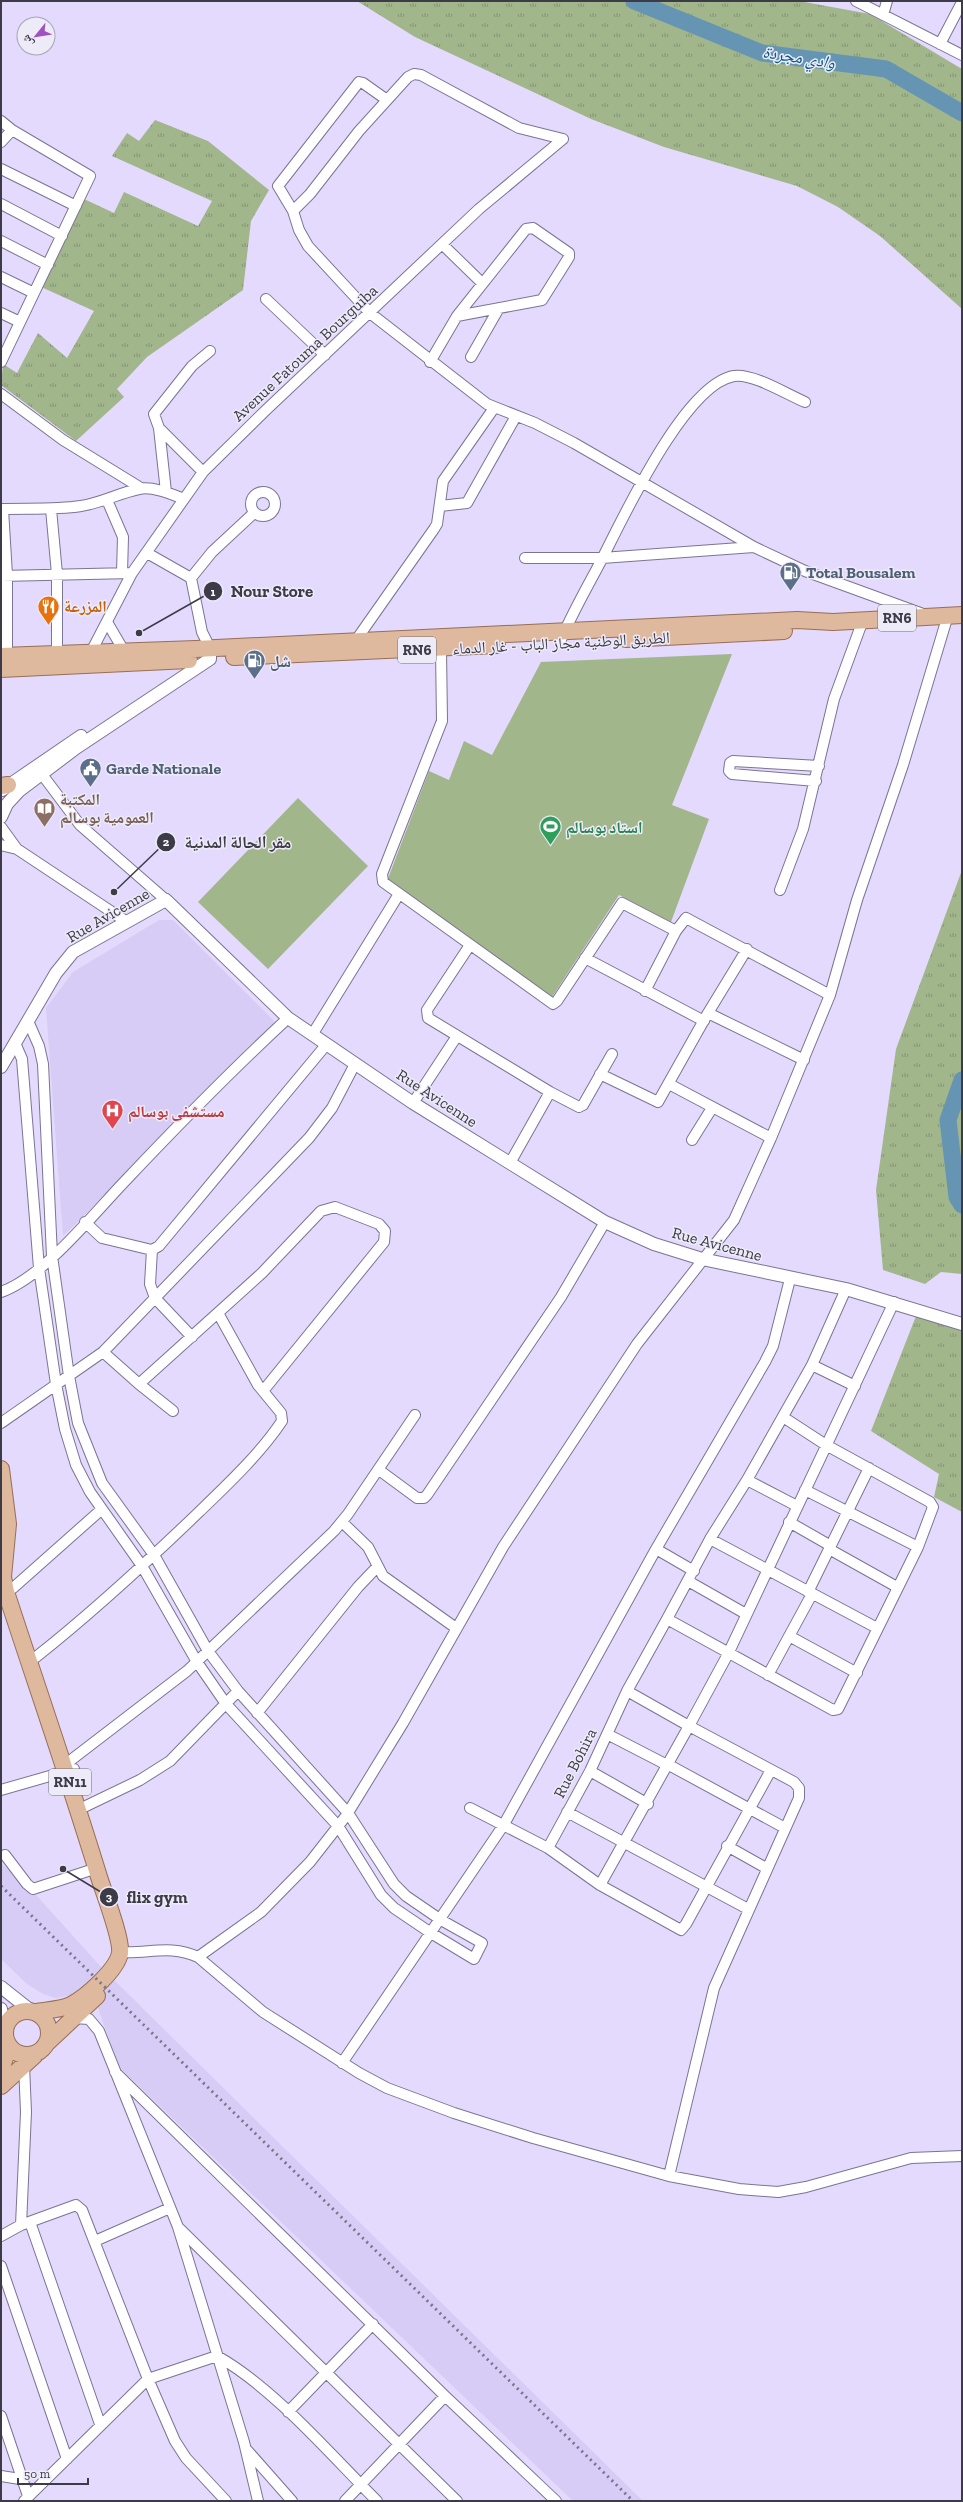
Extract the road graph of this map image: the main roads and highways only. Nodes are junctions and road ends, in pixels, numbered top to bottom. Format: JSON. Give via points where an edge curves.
{"nodes":[{"id":1,"x":955,"y":615,"type":"edge"},
{"id":2,"x":476,"y":641,"type":"junction"},
{"id":3,"x":352,"y":646,"type":"junction"},
{"id":4,"x":202,"y":654,"type":"junction"},
{"id":5,"x":3,"y":660,"type":"edge"},
{"id":6,"x":1,"y":1469,"type":"edge"},
{"id":7,"x":7,"y":1575,"type":"edge"},
{"id":8,"x":70,"y":1766,"type":"junction"},
{"id":9,"x":125,"y":1952,"type":"junction"},
{"id":10,"x":33,"y":2011,"type":"junction"},
{"id":11,"x":7,"y":2039,"type":"junction"},
{"id":12,"x":48,"y":2043,"type":"junction"},
{"id":13,"x":29,"y":2060,"type":"junction"},
{"id":14,"x":1,"y":2070,"type":"edge"},
{"id":15,"x":1,"y":2086,"type":"edge"}],
"edges":[{"from":1,"to":2,"type":"main road","name":"الطريق الوطنية مجاز الباب - غار الدماء","number":"RN6","via":[[833,622],[798,630],[719,629]]},
{"from":2,"to":3,"type":"main road","name":"الطريق الوطنية مجاز الباب - غار الدماء","number":"RN6"},
{"from":2,"to":3,"type":"main road","name":"الطريق الوطنية مجاز الباب - غار الدماء","number":"RN6","via":[[441,650]]},
{"from":3,"to":4,"type":"main road","name":"الطريق الوطنية مجاز الباب - غار الدماء","number":"RN6"},
{"from":4,"to":5,"type":"main road","name":"الطريق الوطنية مجاز الباب - غار الدماء","number":"RN6"},
{"from":4,"to":5,"type":"main road","name":"الطريق الوطنية مجاز الباب - غار الدماء","number":"RN6","via":[[124,651]]},
{"from":6,"to":7,"type":"main road","number":"RN11","via":[[8,1524]]},
{"from":7,"to":8,"type":"main road","number":"RN11"},
{"from":7,"to":8,"type":"main road","number":"RN11","via":[[6,1592]]},
{"from":8,"to":9,"type":"main road","number":"RN11","via":[[97,1868]]},
{"from":8,"to":9,"type":"main road","number":"RN11","via":[[86,1806],[125,1927]]},
{"from":9,"to":10,"type":"main road","via":[[86,1995],[70,2005],[57,2009]]},
{"from":9,"to":12,"type":"main road","via":[[127,1962],[106,1988]]},
{"from":10,"to":11,"type":"main road","via":[[13,2017]]},
{"from":10,"to":12,"type":"main road","via":[[44,2019],[48,2026]]},
{"from":11,"to":13,"type":"main road","via":[[18,2054]]},
{"from":11,"to":14,"type":"main road"},
{"from":12,"to":13,"type":"main road"},
{"from":13,"to":15,"type":"main road"}]}
